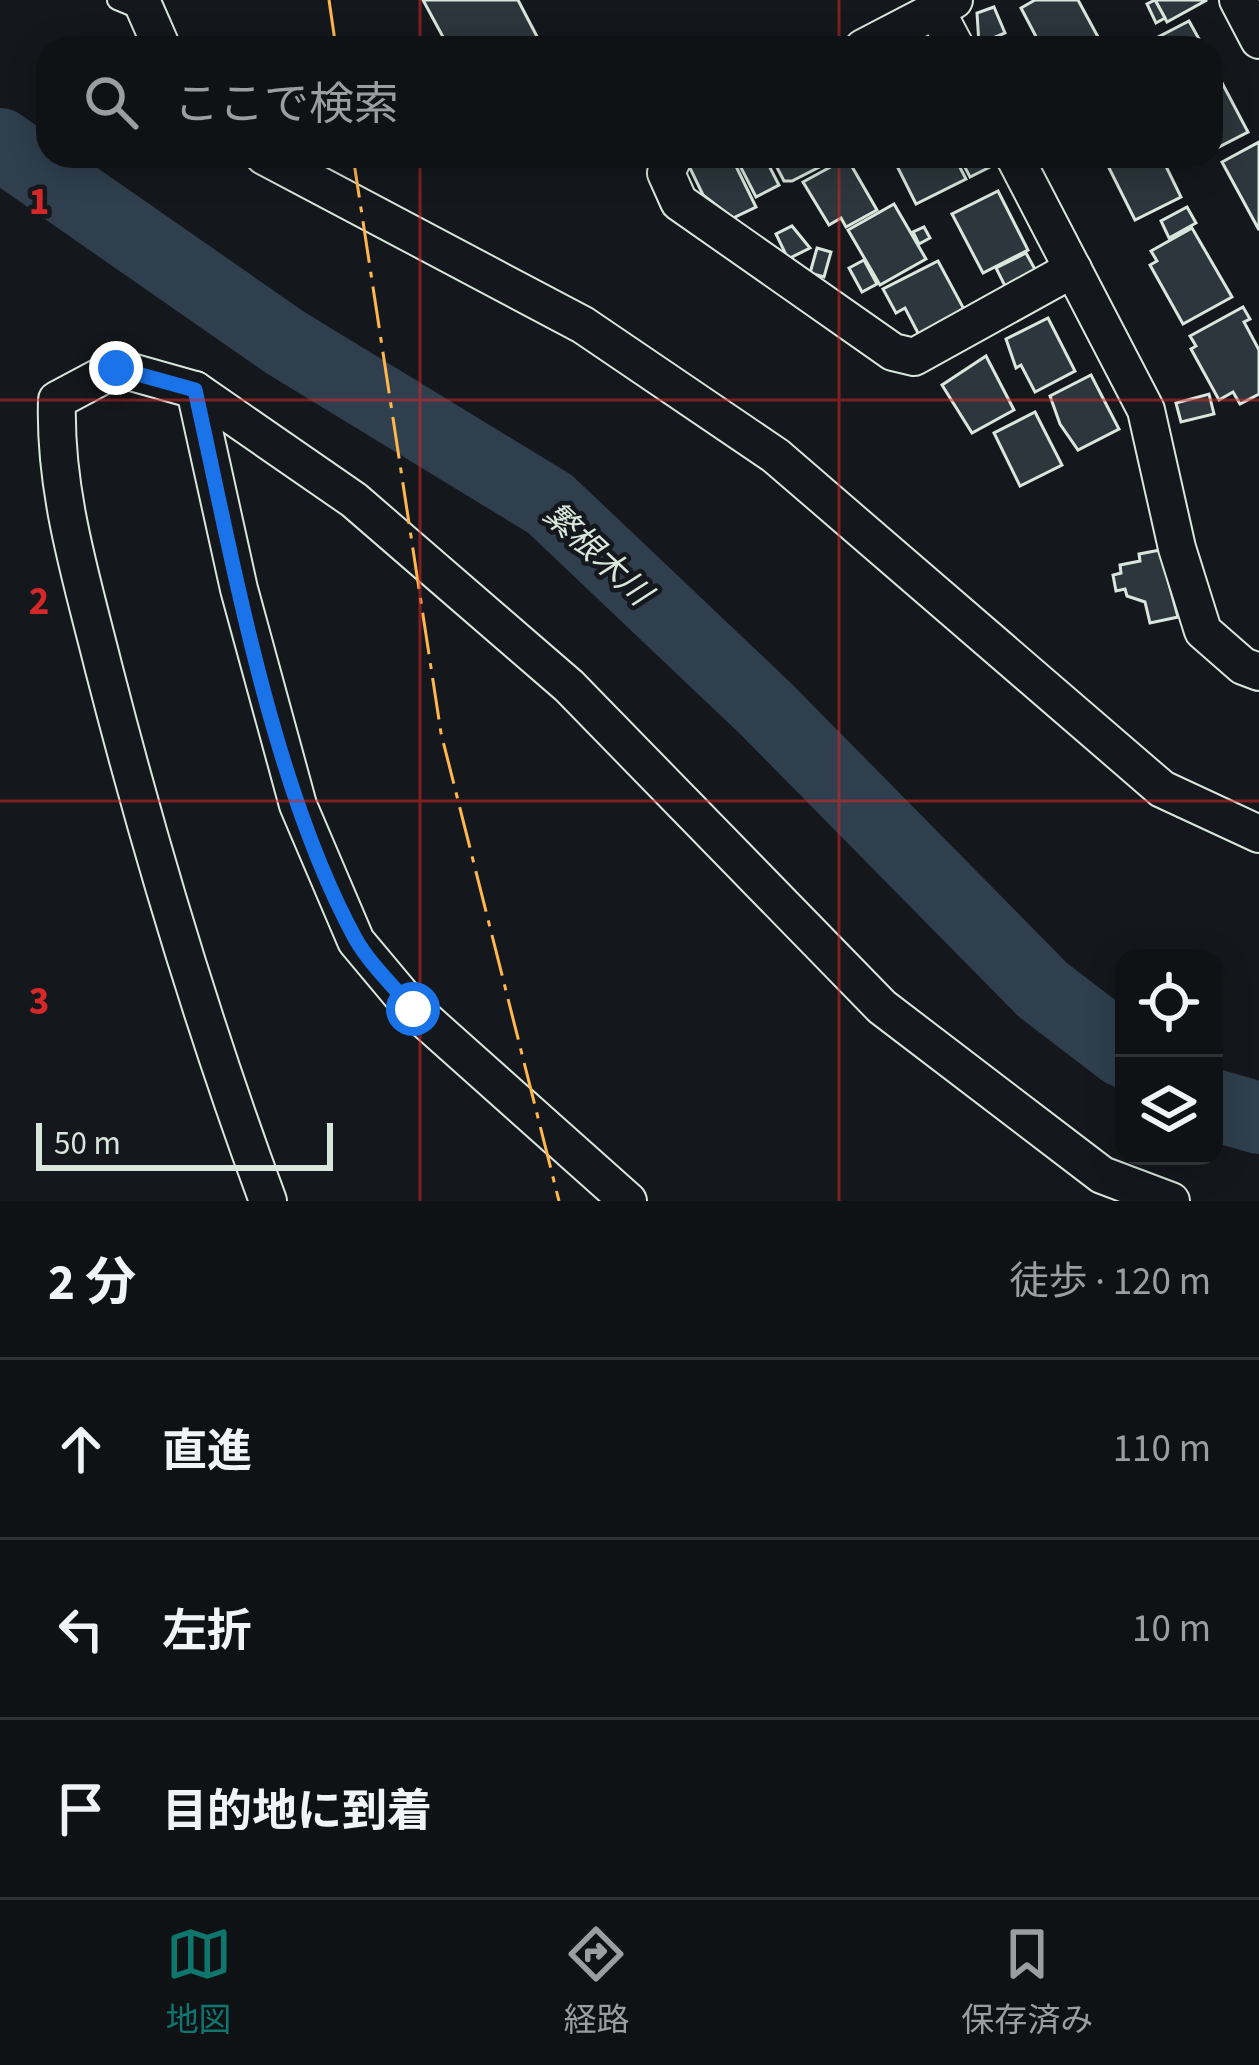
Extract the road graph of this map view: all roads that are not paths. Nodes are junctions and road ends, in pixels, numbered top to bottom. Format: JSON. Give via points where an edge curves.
{"nodes":[{"id":1,"x":1238,"y":0,"type":"edge"},
{"id":2,"x":135,"y":4,"type":"edge"},
{"id":3,"x":945,"y":5,"type":"edge"},
{"id":4,"x":155,"y":36,"type":"edge"},
{"id":5,"x":886,"y":36,"type":"edge"},
{"id":6,"x":953,"y":36,"type":"edge"},
{"id":7,"x":1259,"y":40,"type":"edge"},
{"id":8,"x":287,"y":168,"type":"edge"},
{"id":9,"x":668,"y":168,"type":"edge"},
{"id":10,"x":1021,"y":168,"type":"edge"},
{"id":11,"x":1073,"y":269,"type":"junction"},
{"id":12,"x":195,"y":390,"type":"junction"},
{"id":13,"x":1259,"y":672,"type":"edge"},
{"id":14,"x":1259,"y":833,"type":"edge"},
{"id":15,"x":268,"y":1201,"type":"edge"},
{"id":16,"x":628,"y":1201,"type":"edge"},
{"id":17,"x":1171,"y":1201,"type":"edge"}],
"edges":[{"from":1,"to":7,"type":"street"},
{"from":2,"to":4,"type":"street"},
{"from":3,"to":5,"type":"street"},
{"from":3,"to":6,"type":"street"},
{"from":8,"to":14,"type":"street","via":[[583,325],[776,455],[1162,789]]},
{"from":9,"to":11,"type":"street","via":[[679,202],[893,352],[914,357]]},
{"from":10,"to":11,"type":"street"},
{"from":11,"to":13,"type":"street","via":[[1146,410],[1203,631]]},
{"from":12,"to":15,"type":"street","via":[[116,368],[57,400],[56,446],[130,768]]},
{"from":12,"to":16,"type":"street","via":[[298,805],[356,940],[413,1009]]},
{"from":12,"to":17,"type":"street","via":[[354,500],[569,686],[882,1007],[1102,1175]]}]}
